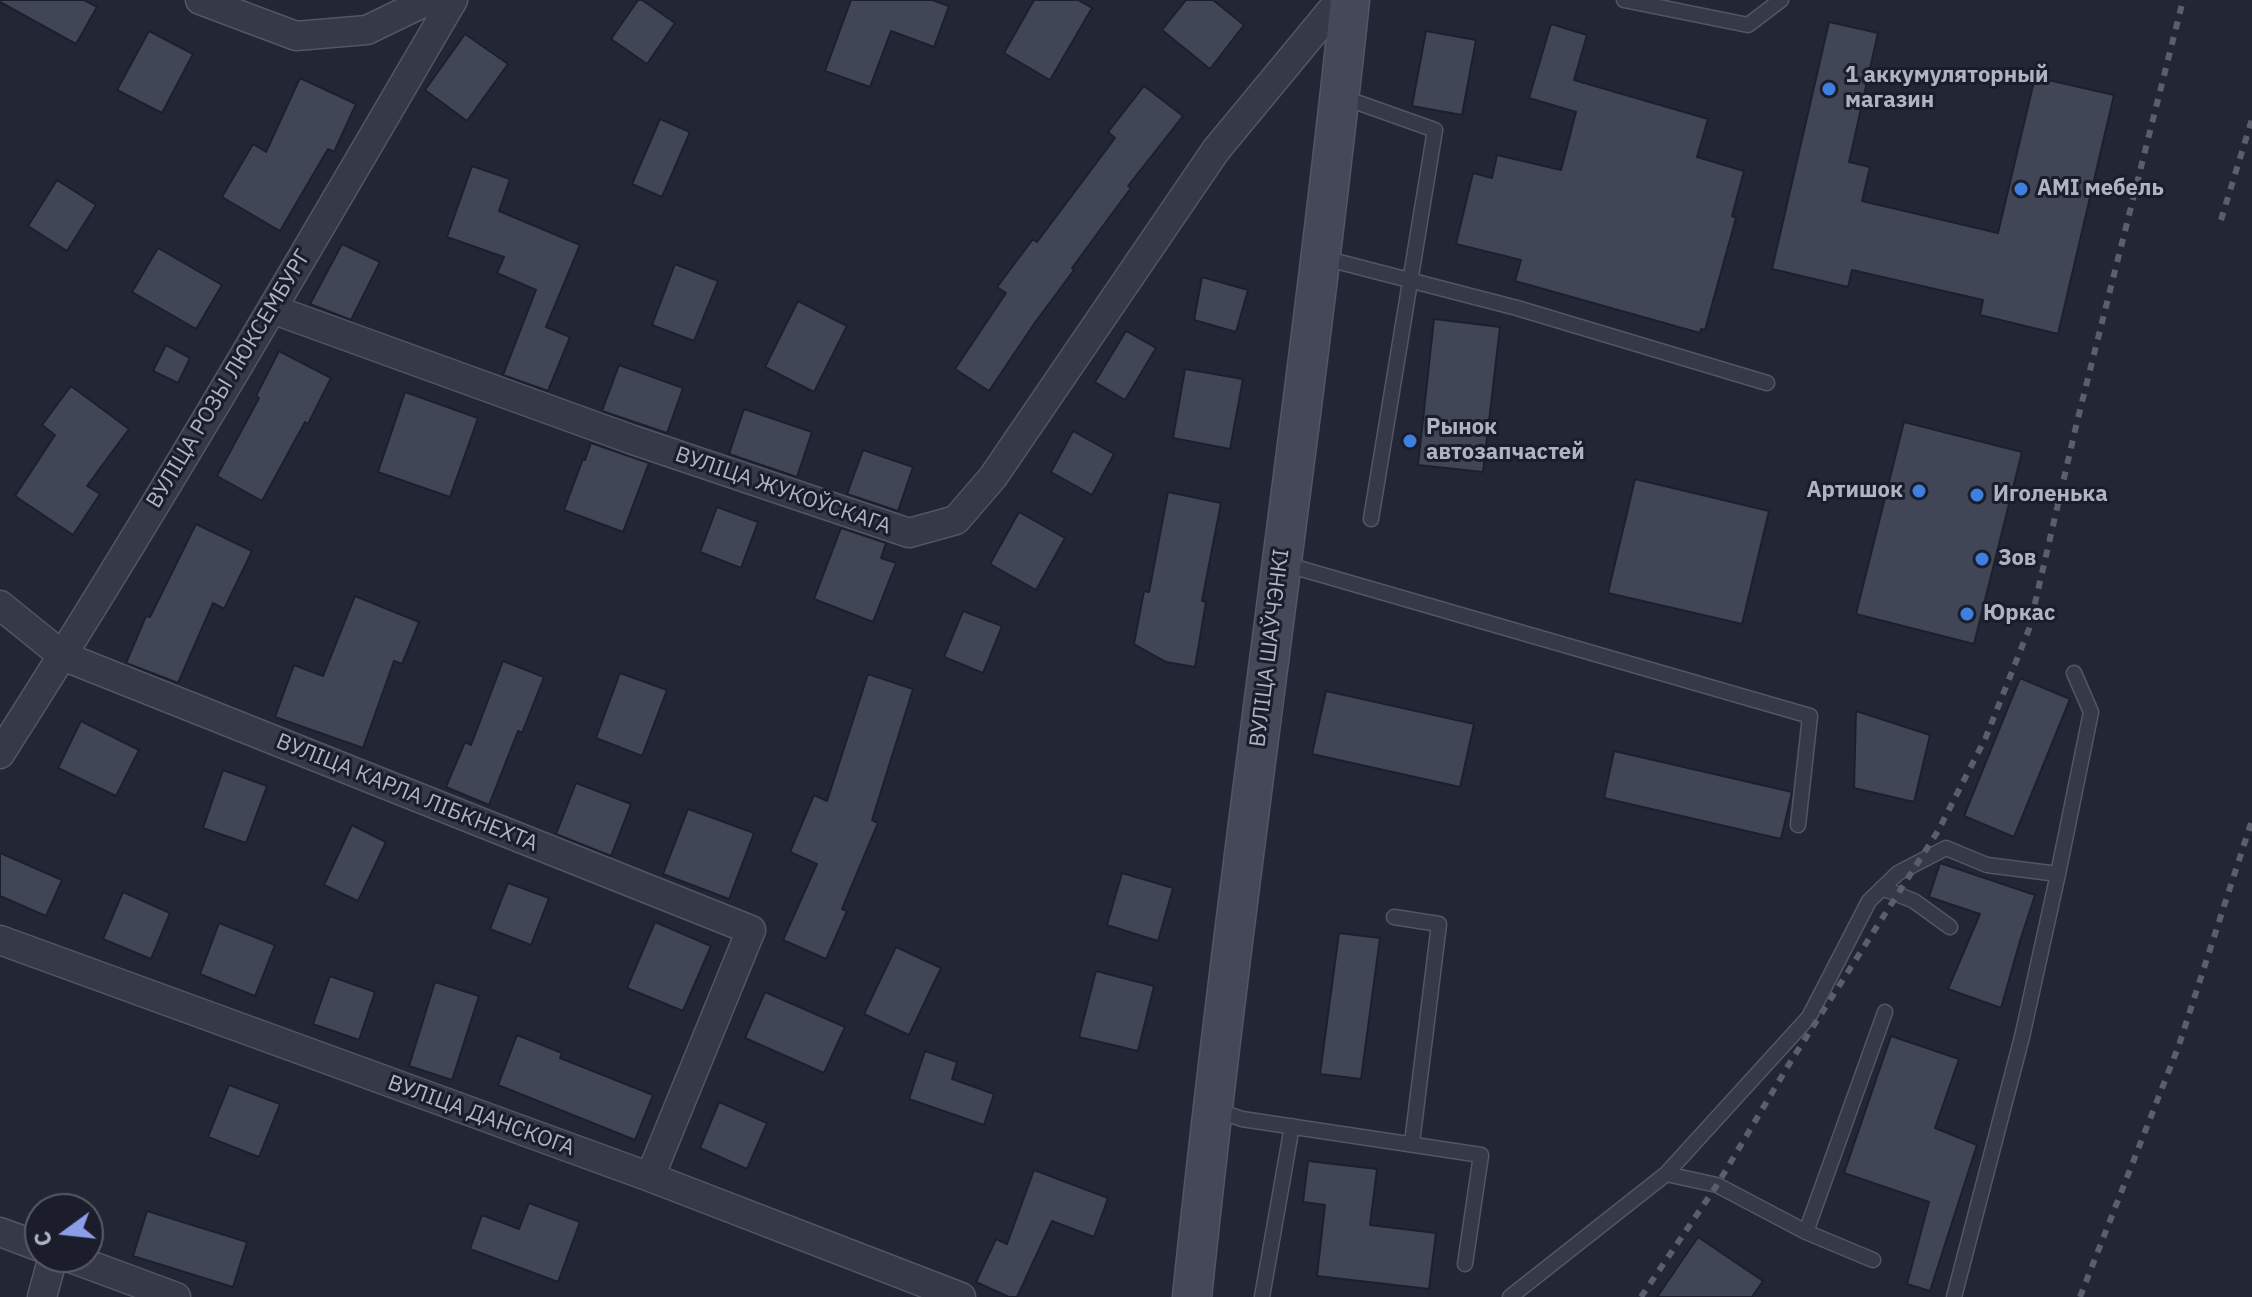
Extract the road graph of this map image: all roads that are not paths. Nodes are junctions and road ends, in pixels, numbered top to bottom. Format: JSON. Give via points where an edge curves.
{"nodes":[{"id":1,"x":200,"y":0,"type":"edge"},
{"id":2,"x":429,"y":0,"type":"edge"},
{"id":3,"x":453,"y":0,"type":"edge"},
{"id":4,"x":1340,"y":0,"type":"edge"},
{"id":5,"x":1350,"y":0,"type":"edge"},
{"id":6,"x":1624,"y":0,"type":"edge"},
{"id":7,"x":1781,"y":0,"type":"edge"},
{"id":8,"x":1340,"y":99,"type":"junction"},
{"id":9,"x":1320,"y":257,"type":"junction"},
{"id":10,"x":1411,"y":281,"type":"junction"},
{"id":11,"x":272,"y":309,"type":"junction"},
{"id":12,"x":1767,"y":383,"type":"dead end"},
{"id":13,"x":1371,"y":519,"type":"dead end"},
{"id":14,"x":1281,"y":562,"type":"junction"},
{"id":15,"x":0,"y":605,"type":"edge"},
{"id":16,"x":63,"y":656,"type":"junction"},
{"id":17,"x":2074,"y":673,"type":"dead end"},
{"id":18,"x":0,"y":754,"type":"edge"},
{"id":19,"x":1798,"y":825,"type":"dead end"},
{"id":20,"x":2058,"y":874,"type":"junction"},
{"id":21,"x":1882,"y":888,"type":"junction"},
{"id":22,"x":1394,"y":917,"type":"dead end"},
{"id":23,"x":1950,"y":927,"type":"dead end"},
{"id":24,"x":0,"y":940,"type":"edge"},
{"id":25,"x":1885,"y":1012,"type":"dead end"},
{"id":26,"x":1212,"y":1108,"type":"junction"},
{"id":27,"x":1292,"y":1126,"type":"junction"},
{"id":28,"x":1412,"y":1143,"type":"junction"},
{"id":29,"x":1666,"y":1174,"type":"junction"},
{"id":30,"x":650,"y":1177,"type":"junction"},
{"id":31,"x":0,"y":1232,"type":"edge"},
{"id":32,"x":1806,"y":1232,"type":"junction"},
{"id":33,"x":24,"y":1241,"type":"edge"},
{"id":34,"x":1873,"y":1260,"type":"dead end"},
{"id":35,"x":1465,"y":1264,"type":"dead end"},
{"id":36,"x":104,"y":1270,"type":"edge"},
{"id":37,"x":49,"y":1273,"type":"edge"},
{"id":38,"x":42,"y":1297,"type":"edge"},
{"id":39,"x":176,"y":1297,"type":"edge"},
{"id":40,"x":961,"y":1297,"type":"edge"},
{"id":41,"x":1192,"y":1297,"type":"edge"},
{"id":42,"x":1262,"y":1297,"type":"edge"},
{"id":43,"x":1510,"y":1297,"type":"edge"},
{"id":44,"x":1954,"y":1297,"type":"edge"}],
"edges":[{"from":1,"to":2,"type":"street","via":[[296,36],[367,30]]},
{"from":3,"to":11,"type":"street","name":"ВУЛІЦА РОЗЫ ЛЮКСЕМБУРГ"},
{"from":4,"to":11,"type":"street","name":"ВУЛІЦА ЖУКОЎСКАГА","via":[[1216,150],[993,477],[956,520],[909,533]]},
{"from":5,"to":8,"type":"main road","name":"ВУЛІЦА ШАЎЧЭНКІ"},
{"from":6,"to":7,"type":"lane","via":[[1748,25]]},
{"from":8,"to":9,"type":"main road","name":"ВУЛІЦА ШАЎЧЭНКІ"},
{"from":8,"to":10,"type":"lane","via":[[1435,130]]},
{"from":9,"to":10,"type":"lane"},
{"from":9,"to":14,"type":"main road","name":"ВУЛІЦА ШАЎЧЭНКІ"},
{"from":10,"to":12,"type":"lane"},
{"from":10,"to":13,"type":"lane"},
{"from":11,"to":16,"type":"street","name":"ВУЛІЦА РОЗЫ ЛЮКСЕМБУРГ"},
{"from":14,"to":19,"type":"lane","via":[[1810,716]]},
{"from":14,"to":26,"type":"main road","name":"ВУЛІЦА ШАЎЧЭНКІ"},
{"from":15,"to":16,"type":"street","name":"ВУЛІЦА КАРЛА ЛІБКНЕХТА"},
{"from":16,"to":18,"type":"street","name":"ВУЛІЦА РОЗЫ ЛЮКСЕМБУРГ"},
{"from":16,"to":30,"type":"street","name":"ВУЛІЦА КАРЛА ЛІБКНЕХТА","via":[[751,930]]},
{"from":17,"to":20,"type":"lane","via":[[2091,712]]},
{"from":20,"to":21,"type":"lane","via":[[1987,865],[1946,848],[1898,873]]},
{"from":20,"to":44,"type":"lane"},
{"from":21,"to":23,"type":"lane","via":[[1914,901]]},
{"from":21,"to":29,"type":"lane","via":[[1869,901],[1809,1017]]},
{"from":22,"to":28,"type":"lane","via":[[1439,924]]},
{"from":24,"to":30,"type":"street","name":"ВУЛІЦА ДАНСКОГА"},
{"from":25,"to":32,"type":"lane"},
{"from":26,"to":27,"type":"lane","via":[[1242,1119]]},
{"from":26,"to":41,"type":"main road","name":"ВУЛІЦА ШАЎЧЭНКІ"},
{"from":27,"to":28,"type":"lane"},
{"from":27,"to":42,"type":"lane"},
{"from":28,"to":35,"type":"lane","via":[[1481,1155]]},
{"from":29,"to":32,"type":"lane","via":[[1717,1185]]},
{"from":29,"to":43,"type":"lane"},
{"from":30,"to":40,"type":"street","name":"ВУЛІЦА ДАНСКОГА"},
{"from":31,"to":33,"type":"street"},
{"from":32,"to":34,"type":"lane"},
{"from":36,"to":39,"type":"street"},
{"from":37,"to":38,"type":"street"}]}
